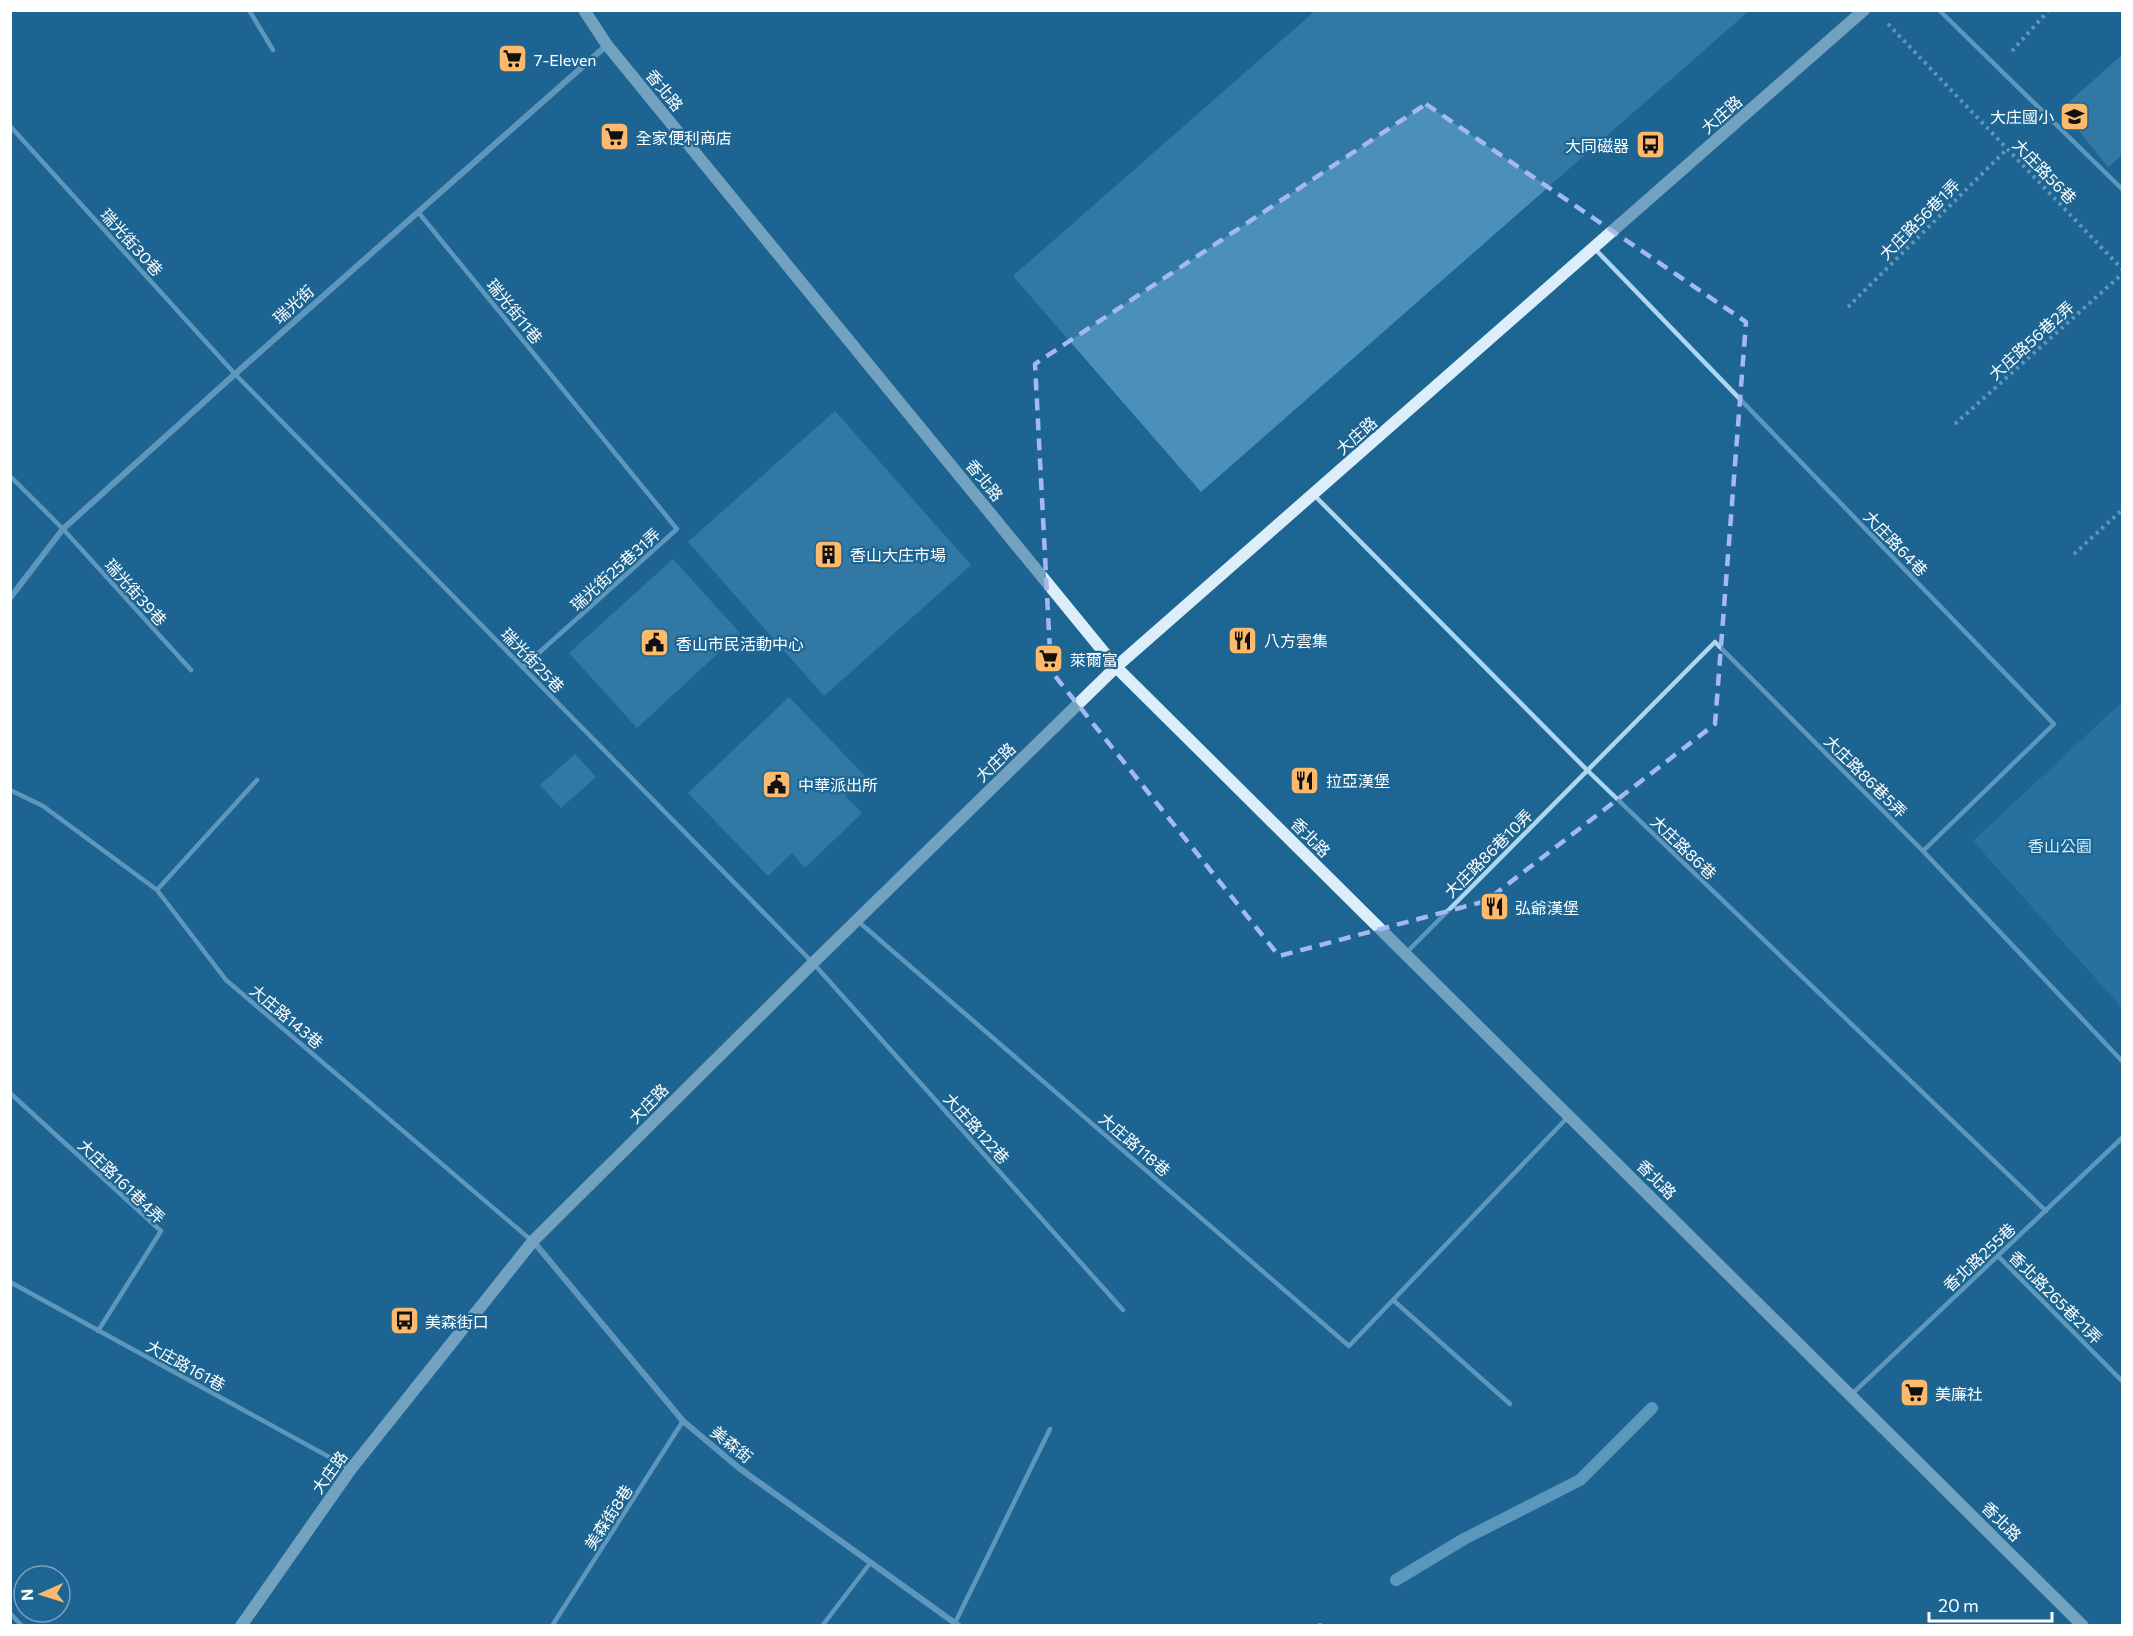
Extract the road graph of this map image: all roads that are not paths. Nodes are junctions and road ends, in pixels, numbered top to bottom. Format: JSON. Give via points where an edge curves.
{"nodes":[{"id":1,"x":249,"y":10,"type":"edge"},
{"id":2,"x":584,"y":10,"type":"edge"},
{"id":3,"x":1864,"y":10,"type":"edge"},
{"id":4,"x":1938,"y":10,"type":"edge"},
{"id":5,"x":607,"y":45,"type":"junction"},
{"id":6,"x":273,"y":50,"type":"dead end"},
{"id":7,"x":10,"y":126,"type":"edge"},
{"id":8,"x":2122,"y":189,"type":"edge"},
{"id":9,"x":418,"y":212,"type":"junction"},
{"id":10,"x":1594,"y":248,"type":"junction"},
{"id":11,"x":235,"y":374,"type":"junction"},
{"id":12,"x":593,"y":426,"type":"joint"},
{"id":13,"x":10,"y":476,"type":"edge"},
{"id":14,"x":1313,"y":494,"type":"junction"},
{"id":15,"x":63,"y":530,"type":"junction"},
{"id":16,"x":10,"y":598,"type":"edge"},
{"id":17,"x":523,"y":667,"type":"junction"},
{"id":18,"x":1116,"y":667,"type":"junction"},
{"id":19,"x":191,"y":670,"type":"dead end"},
{"id":20,"x":1587,"y":770,"type":"junction"},
{"id":21,"x":257,"y":780,"type":"dead end"},
{"id":22,"x":10,"y":790,"type":"edge"},
{"id":23,"x":1923,"y":851,"type":"junction"},
{"id":24,"x":157,"y":890,"type":"junction"},
{"id":25,"x":857,"y":920,"type":"junction"},
{"id":26,"x":1406,"y":953,"type":"junction"},
{"id":27,"x":813,"y":963,"type":"junction"},
{"id":28,"x":2122,"y":1061,"type":"edge"},
{"id":29,"x":10,"y":1093,"type":"edge"},
{"id":30,"x":1569,"y":1116,"type":"junction"},
{"id":31,"x":2122,"y":1138,"type":"edge"},
{"id":32,"x":2046,"y":1211,"type":"junction"},
{"id":33,"x":533,"y":1241,"type":"junction"},
{"id":34,"x":1998,"y":1256,"type":"junction"},
{"id":35,"x":10,"y":1282,"type":"edge"},
{"id":36,"x":1392,"y":1300,"type":"junction"},
{"id":37,"x":1123,"y":1310,"type":"dead end"},
{"id":38,"x":98,"y":1331,"type":"junction"},
{"id":39,"x":2122,"y":1381,"type":"edge"},
{"id":40,"x":1852,"y":1394,"type":"junction"},
{"id":41,"x":1510,"y":1404,"type":"dead end"},
{"id":42,"x":683,"y":1421,"type":"junction"},
{"id":43,"x":1050,"y":1429,"type":"dead end"},
{"id":44,"x":351,"y":1469,"type":"junction"},
{"id":45,"x":871,"y":1562,"type":"junction"},
{"id":46,"x":10,"y":1613,"type":"edge"},
{"id":47,"x":957,"y":1624,"type":"edge"},
{"id":48,"x":22,"y":1626,"type":"edge"},
{"id":49,"x":241,"y":1626,"type":"edge"},
{"id":50,"x":552,"y":1626,"type":"edge"},
{"id":51,"x":822,"y":1626,"type":"edge"},
{"id":52,"x":2083,"y":1626,"type":"edge"}],
"edges":[{"from":1,"to":6,"type":"lane"},
{"from":2,"to":5,"type":"street","name":"香北路"},
{"from":3,"to":10,"type":"street","name":"大庄路"},
{"from":4,"to":8,"type":"lane"},
{"from":5,"to":9,"type":"street","name":"瑞光街"},
{"from":5,"to":18,"type":"street","name":"香北路"},
{"from":7,"to":11,"type":"lane","name":"瑞光街30巷"},
{"from":9,"to":11,"type":"street","name":"瑞光街"},
{"from":9,"to":12,"type":"lane","name":"瑞光街11巷"},
{"from":10,"to":14,"type":"street","name":"大庄路"},
{"from":10,"to":23,"type":"lane","name":"大庄路64巷","via":[[2054,724]]},
{"from":11,"to":15,"type":"street","name":"瑞光街"},
{"from":11,"to":17,"type":"lane","name":"瑞光街25巷"},
{"from":12,"to":17,"type":"lane","name":"瑞光街25巷31弄","via":[[677,529]]},
{"from":13,"to":15,"type":"lane","name":"瑞光街39巷"},
{"from":14,"to":18,"type":"street","name":"大庄路"},
{"from":14,"to":20,"type":"lane","name":"大庄路86巷"},
{"from":15,"to":16,"type":"street","name":"瑞光街"},
{"from":15,"to":19,"type":"lane","name":"瑞光街39巷"},
{"from":17,"to":27,"type":"lane","name":"瑞光街25巷"},
{"from":18,"to":25,"type":"street","name":"大庄路"},
{"from":18,"to":26,"type":"street","name":"香北路"},
{"from":20,"to":23,"type":"lane","name":"大庄路86巷5弄","via":[[1716,642]]},
{"from":20,"to":26,"type":"lane","name":"大庄路86巷10弄"},
{"from":20,"to":32,"type":"lane","name":"大庄路86巷"},
{"from":21,"to":24,"type":"lane"},
{"from":22,"to":24,"type":"lane","name":"大庄路143巷","via":[[43,807]]},
{"from":23,"to":28,"type":"lane","name":"大庄路86巷5弄"},
{"from":24,"to":33,"type":"lane","name":"大庄路143巷","via":[[226,980]]},
{"from":25,"to":27,"type":"street","name":"大庄路"},
{"from":25,"to":36,"type":"lane","name":"大庄路118巷","via":[[1349,1346]]},
{"from":26,"to":30,"type":"street","name":"香北路"},
{"from":27,"to":33,"type":"street","name":"大庄路"},
{"from":27,"to":37,"type":"lane","name":"大庄路122巷"},
{"from":29,"to":38,"type":"lane","name":"大庄路161巷4弄","via":[[161,1231]]},
{"from":30,"to":36,"type":"lane","name":"大庄路118巷"},
{"from":30,"to":40,"type":"street","name":"香北路"},
{"from":31,"to":32,"type":"lane","name":"香北路255巷"},
{"from":32,"to":34,"type":"lane","name":"香北路255巷"},
{"from":33,"to":42,"type":"street","name":"美森街"},
{"from":33,"to":44,"type":"street","name":"大庄路"},
{"from":34,"to":39,"type":"lane","name":"香北路265巷21弄"},
{"from":34,"to":40,"type":"lane","name":"香北路255巷"},
{"from":35,"to":38,"type":"lane","name":"大庄路161巷"},
{"from":36,"to":41,"type":"lane"},
{"from":38,"to":44,"type":"lane","name":"大庄路161巷"},
{"from":40,"to":52,"type":"street","name":"香北路"},
{"from":42,"to":45,"type":"street","name":"美森街","via":[[739,1468]]},
{"from":42,"to":50,"type":"lane","name":"美森街8巷"},
{"from":43,"to":47,"type":"lane","name":"美森街"},
{"from":44,"to":49,"type":"street","name":"大庄路"},
{"from":45,"to":47,"type":"street","name":"美森街"},
{"from":45,"to":51,"type":"lane"},
{"from":46,"to":48,"type":"lane"}]}
